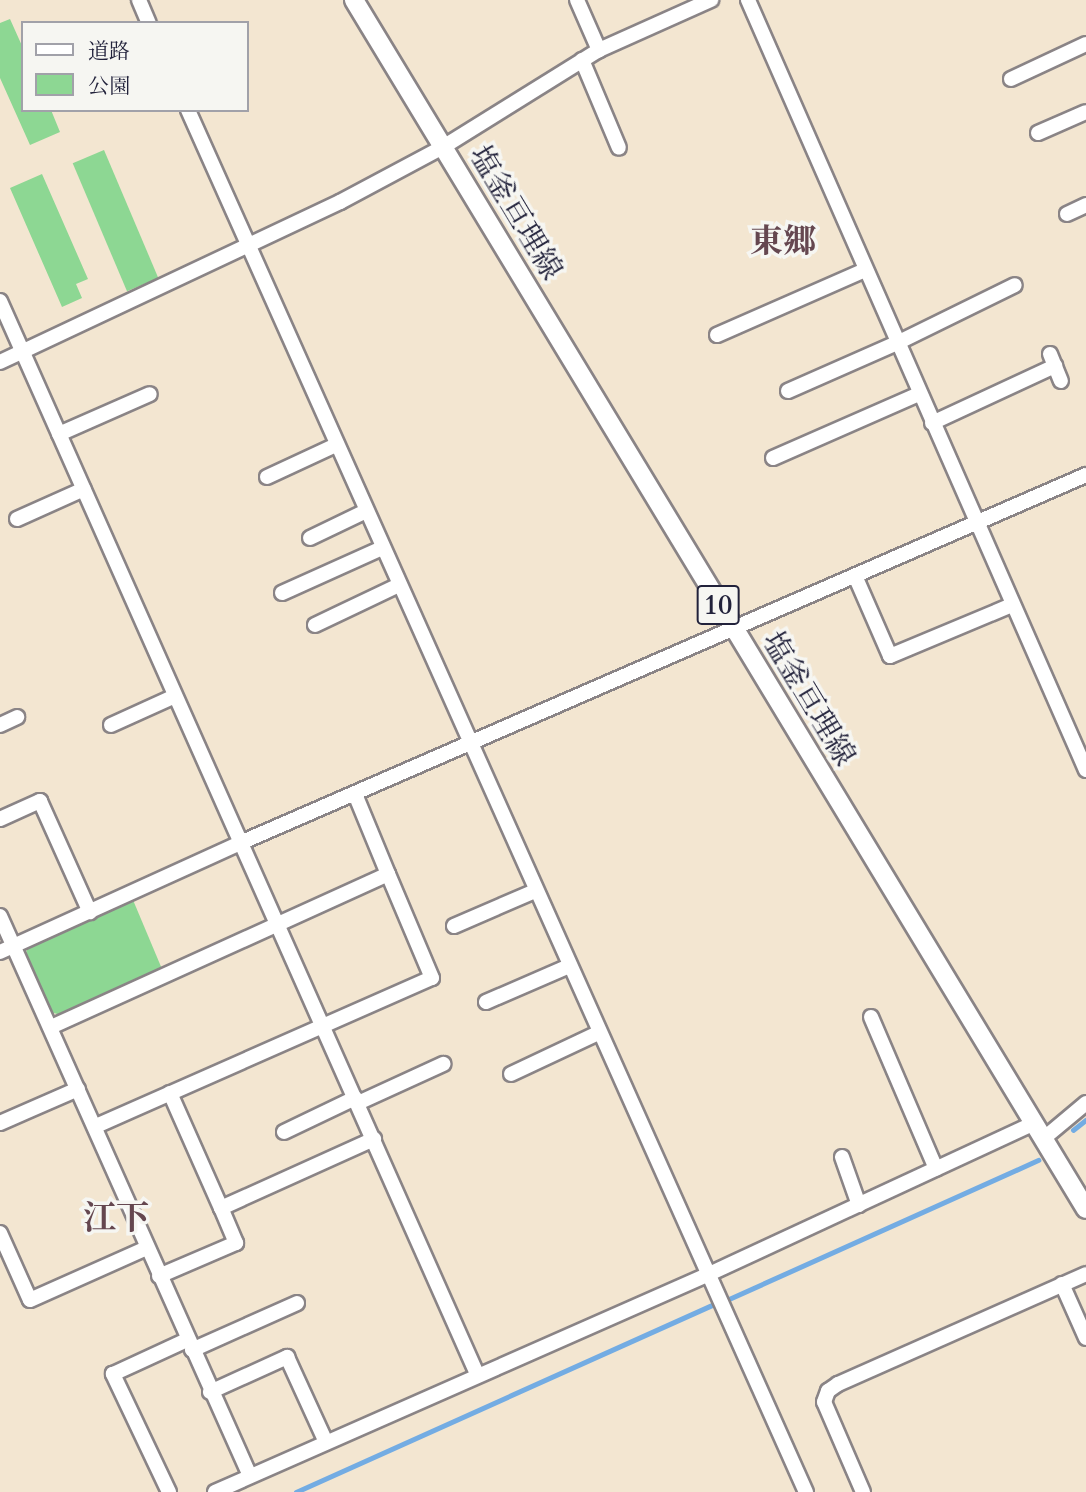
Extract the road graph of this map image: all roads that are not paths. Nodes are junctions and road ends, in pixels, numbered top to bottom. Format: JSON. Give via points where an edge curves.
{"nodes":[{"id":1,"x":139,"y":0,"type":"edge"},
{"id":2,"x":354,"y":0,"type":"edge"},
{"id":3,"x":578,"y":0,"type":"edge"},
{"id":4,"x":711,"y":0,"type":"edge"},
{"id":5,"x":748,"y":0,"type":"edge"},
{"id":6,"x":148,"y":21,"type":"edge"},
{"id":7,"x":1086,"y":44,"type":"edge"},
{"id":8,"x":598,"y":50,"type":"junction"},
{"id":9,"x":582,"y":60,"type":"junction"},
{"id":10,"x":1011,"y":79,"type":"dead end"},
{"id":11,"x":1086,"y":111,"type":"edge"},
{"id":12,"x":189,"y":112,"type":"edge"},
{"id":13,"x":1038,"y":133,"type":"dead end"},
{"id":14,"x":443,"y":147,"type":"junction"},
{"id":15,"x":620,"y":148,"type":"dead end"},
{"id":16,"x":1086,"y":205,"type":"edge"},
{"id":17,"x":1067,"y":214,"type":"dead end"},
{"id":18,"x":248,"y":247,"type":"junction"},
{"id":19,"x":865,"y":270,"type":"junction"},
{"id":20,"x":1015,"y":285,"type":"dead end"},
{"id":21,"x":0,"y":301,"type":"edge"},
{"id":22,"x":716,"y":335,"type":"dead end"},
{"id":23,"x":897,"y":343,"type":"junction"},
{"id":24,"x":23,"y":352,"type":"junction"},
{"id":25,"x":0,"y":362,"type":"edge"},
{"id":26,"x":1061,"y":381,"type":"dead end"},
{"id":27,"x":789,"y":391,"type":"dead end"},
{"id":28,"x":150,"y":394,"type":"dead end"},
{"id":29,"x":919,"y":394,"type":"junction"},
{"id":30,"x":932,"y":423,"type":"junction"},
{"id":31,"x":59,"y":434,"type":"junction"},
{"id":32,"x":336,"y":445,"type":"junction"},
{"id":33,"x":773,"y":458,"type":"dead end"},
{"id":34,"x":1086,"y":475,"type":"edge"},
{"id":35,"x":267,"y":477,"type":"dead end"},
{"id":36,"x":84,"y":489,"type":"junction"},
{"id":37,"x":366,"y":511,"type":"junction"},
{"id":38,"x":17,"y":519,"type":"dead end"},
{"id":39,"x":976,"y":524,"type":"junction"},
{"id":40,"x":310,"y":538,"type":"dead end"},
{"id":41,"x":382,"y":548,"type":"junction"},
{"id":42,"x":856,"y":578,"type":"junction"},
{"id":43,"x":399,"y":585,"type":"junction"},
{"id":44,"x":282,"y":593,"type":"dead end"},
{"id":45,"x":1012,"y":605,"type":"junction"},
{"id":46,"x":315,"y":625,"type":"dead end"},
{"id":47,"x":734,"y":631,"type":"junction"},
{"id":48,"x":175,"y":696,"type":"junction"},
{"id":49,"x":17,"y":717,"type":"dead end"},
{"id":50,"x":111,"y":724,"type":"dead end"},
{"id":51,"x":0,"y":725,"type":"edge"},
{"id":52,"x":469,"y":744,"type":"junction"},
{"id":53,"x":1086,"y":770,"type":"edge"},
{"id":54,"x":355,"y":793,"type":"junction"},
{"id":55,"x":0,"y":819,"type":"edge"},
{"id":56,"x":240,"y":843,"type":"junction"},
{"id":57,"x":388,"y":874,"type":"junction"},
{"id":58,"x":535,"y":891,"type":"junction"},
{"id":59,"x":90,"y":912,"type":"junction"},
{"id":60,"x":0,"y":916,"type":"edge"},
{"id":61,"x":278,"y":923,"type":"junction"},
{"id":62,"x":454,"y":926,"type":"dead end"},
{"id":63,"x":6,"y":949,"type":"edge"},
{"id":64,"x":569,"y":966,"type":"junction"},
{"id":65,"x":486,"y":1002,"type":"dead end"},
{"id":66,"x":871,"y":1017,"type":"dead end"},
{"id":67,"x":324,"y":1025,"type":"junction"},
{"id":68,"x":51,"y":1027,"type":"junction"},
{"id":69,"x":598,"y":1033,"type":"junction"},
{"id":70,"x":443,"y":1064,"type":"dead end"},
{"id":71,"x":511,"y":1074,"type":"dead end"},
{"id":72,"x":78,"y":1089,"type":"junction"},
{"id":73,"x":170,"y":1093,"type":"junction"},
{"id":74,"x":356,"y":1101,"type":"junction"},
{"id":75,"x":1086,"y":1103,"type":"edge"},
{"id":76,"x":0,"y":1124,"type":"edge"},
{"id":77,"x":96,"y":1126,"type":"junction"},
{"id":78,"x":284,"y":1132,"type":"dead end"},
{"id":79,"x":1038,"y":1132,"type":"junction"},
{"id":80,"x":374,"y":1139,"type":"junction"},
{"id":81,"x":842,"y":1157,"type":"dead end"},
{"id":82,"x":936,"y":1169,"type":"junction"},
{"id":83,"x":859,"y":1205,"type":"junction"},
{"id":84,"x":221,"y":1208,"type":"junction"},
{"id":85,"x":1086,"y":1209,"type":"edge"},
{"id":86,"x":0,"y":1233,"type":"edge"},
{"id":87,"x":147,"y":1248,"type":"junction"},
{"id":88,"x":1086,"y":1273,"type":"edge"},
{"id":89,"x":707,"y":1275,"type":"junction"},
{"id":90,"x":159,"y":1276,"type":"junction"},
{"id":91,"x":1062,"y":1284,"type":"junction"},
{"id":92,"x":297,"y":1303,"type":"dead end"},
{"id":93,"x":1086,"y":1338,"type":"edge"},
{"id":94,"x":190,"y":1345,"type":"junction"},
{"id":95,"x":477,"y":1374,"type":"junction"},
{"id":96,"x":210,"y":1392,"type":"junction"},
{"id":97,"x":326,"y":1442,"type":"junction"},
{"id":98,"x":250,"y":1476,"type":"junction"},
{"id":99,"x":169,"y":1492,"type":"edge"},
{"id":100,"x":215,"y":1492,"type":"edge"},
{"id":101,"x":806,"y":1492,"type":"edge"},
{"id":102,"x":863,"y":1492,"type":"edge"}],
"edges":[{"from":1,"to":6,"type":"street"},
{"from":2,"to":14,"type":"main road","name":"塩釜亘理線","number":"10"},
{"from":3,"to":8,"type":"street"},
{"from":4,"to":8,"type":"street"},
{"from":5,"to":19,"type":"street"},
{"from":7,"to":10,"type":"street"},
{"from":8,"to":9,"type":"street"},
{"from":9,"to":14,"type":"street"},
{"from":9,"to":15,"type":"street"},
{"from":11,"to":13,"type":"street"},
{"from":12,"to":18,"type":"street"},
{"from":14,"to":18,"type":"street"},
{"from":14,"to":47,"type":"main road","name":"塩釜亘理線","number":"10"},
{"from":16,"to":17,"type":"street"},
{"from":18,"to":24,"type":"street"},
{"from":18,"to":32,"type":"street"},
{"from":19,"to":22,"type":"street"},
{"from":19,"to":23,"type":"street"},
{"from":20,"to":23,"type":"street"},
{"from":21,"to":24,"type":"street"},
{"from":23,"to":27,"type":"street"},
{"from":23,"to":29,"type":"street"},
{"from":24,"to":25,"type":"street"},
{"from":24,"to":31,"type":"street"},
{"from":26,"to":30,"type":"street","via":[[1052,360]]},
{"from":28,"to":31,"type":"street"},
{"from":29,"to":30,"type":"street"},
{"from":29,"to":33,"type":"street"},
{"from":30,"to":39,"type":"street"},
{"from":31,"to":36,"type":"street"},
{"from":32,"to":35,"type":"street"},
{"from":32,"to":37,"type":"street"},
{"from":34,"to":39,"type":"street"},
{"from":36,"to":38,"type":"street"},
{"from":36,"to":48,"type":"street"},
{"from":37,"to":40,"type":"street"},
{"from":37,"to":41,"type":"street"},
{"from":39,"to":42,"type":"street"},
{"from":39,"to":45,"type":"street"},
{"from":41,"to":43,"type":"street"},
{"from":41,"to":44,"type":"street"},
{"from":42,"to":45,"type":"street","via":[[890,656]]},
{"from":42,"to":47,"type":"street"},
{"from":43,"to":46,"type":"street"},
{"from":43,"to":52,"type":"street"},
{"from":45,"to":53,"type":"street"},
{"from":47,"to":52,"type":"street"},
{"from":47,"to":79,"type":"main road","name":"塩釜亘理線","number":"10"},
{"from":48,"to":50,"type":"street"},
{"from":48,"to":56,"type":"street"},
{"from":49,"to":51,"type":"street"},
{"from":52,"to":54,"type":"street"},
{"from":52,"to":58,"type":"street"},
{"from":54,"to":56,"type":"street"},
{"from":54,"to":57,"type":"street"},
{"from":55,"to":59,"type":"street","via":[[40,801]]},
{"from":56,"to":59,"type":"street"},
{"from":56,"to":61,"type":"street"},
{"from":57,"to":61,"type":"street"},
{"from":57,"to":67,"type":"street","via":[[432,978]]},
{"from":58,"to":62,"type":"street"},
{"from":58,"to":64,"type":"street"},
{"from":59,"to":63,"type":"street"},
{"from":60,"to":63,"type":"street"},
{"from":61,"to":67,"type":"street"},
{"from":61,"to":68,"type":"street"},
{"from":63,"to":68,"type":"street"},
{"from":64,"to":65,"type":"street"},
{"from":64,"to":69,"type":"street"},
{"from":66,"to":82,"type":"street"},
{"from":67,"to":73,"type":"street"},
{"from":67,"to":74,"type":"street"},
{"from":68,"to":72,"type":"street"},
{"from":69,"to":71,"type":"street"},
{"from":69,"to":89,"type":"street"},
{"from":70,"to":74,"type":"street"},
{"from":72,"to":76,"type":"street"},
{"from":72,"to":77,"type":"street"},
{"from":73,"to":77,"type":"street"},
{"from":73,"to":84,"type":"street"},
{"from":74,"to":78,"type":"street"},
{"from":74,"to":80,"type":"street"},
{"from":75,"to":79,"type":"street"},
{"from":77,"to":87,"type":"street"},
{"from":79,"to":82,"type":"street"},
{"from":79,"to":85,"type":"main road","name":"塩釜亘理線","number":"10"},
{"from":80,"to":84,"type":"street"},
{"from":80,"to":95,"type":"street"},
{"from":81,"to":83,"type":"street"},
{"from":82,"to":83,"type":"street"},
{"from":83,"to":89,"type":"street"},
{"from":84,"to":90,"type":"street","via":[[236,1243]]},
{"from":86,"to":87,"type":"street","via":[[30,1300]]},
{"from":87,"to":90,"type":"street"},
{"from":88,"to":91,"type":"street"},
{"from":89,"to":95,"type":"street"},
{"from":89,"to":101,"type":"street"},
{"from":90,"to":94,"type":"street"},
{"from":91,"to":93,"type":"street"},
{"from":91,"to":102,"type":"street","via":[[828,1391],[824,1402]]},
{"from":92,"to":94,"type":"street"},
{"from":94,"to":96,"type":"street"},
{"from":94,"to":99,"type":"street","via":[[113,1374]]},
{"from":95,"to":97,"type":"street"},
{"from":96,"to":97,"type":"street","via":[[287,1357]]},
{"from":96,"to":98,"type":"street"},
{"from":97,"to":98,"type":"street"},
{"from":98,"to":100,"type":"street"}]}
